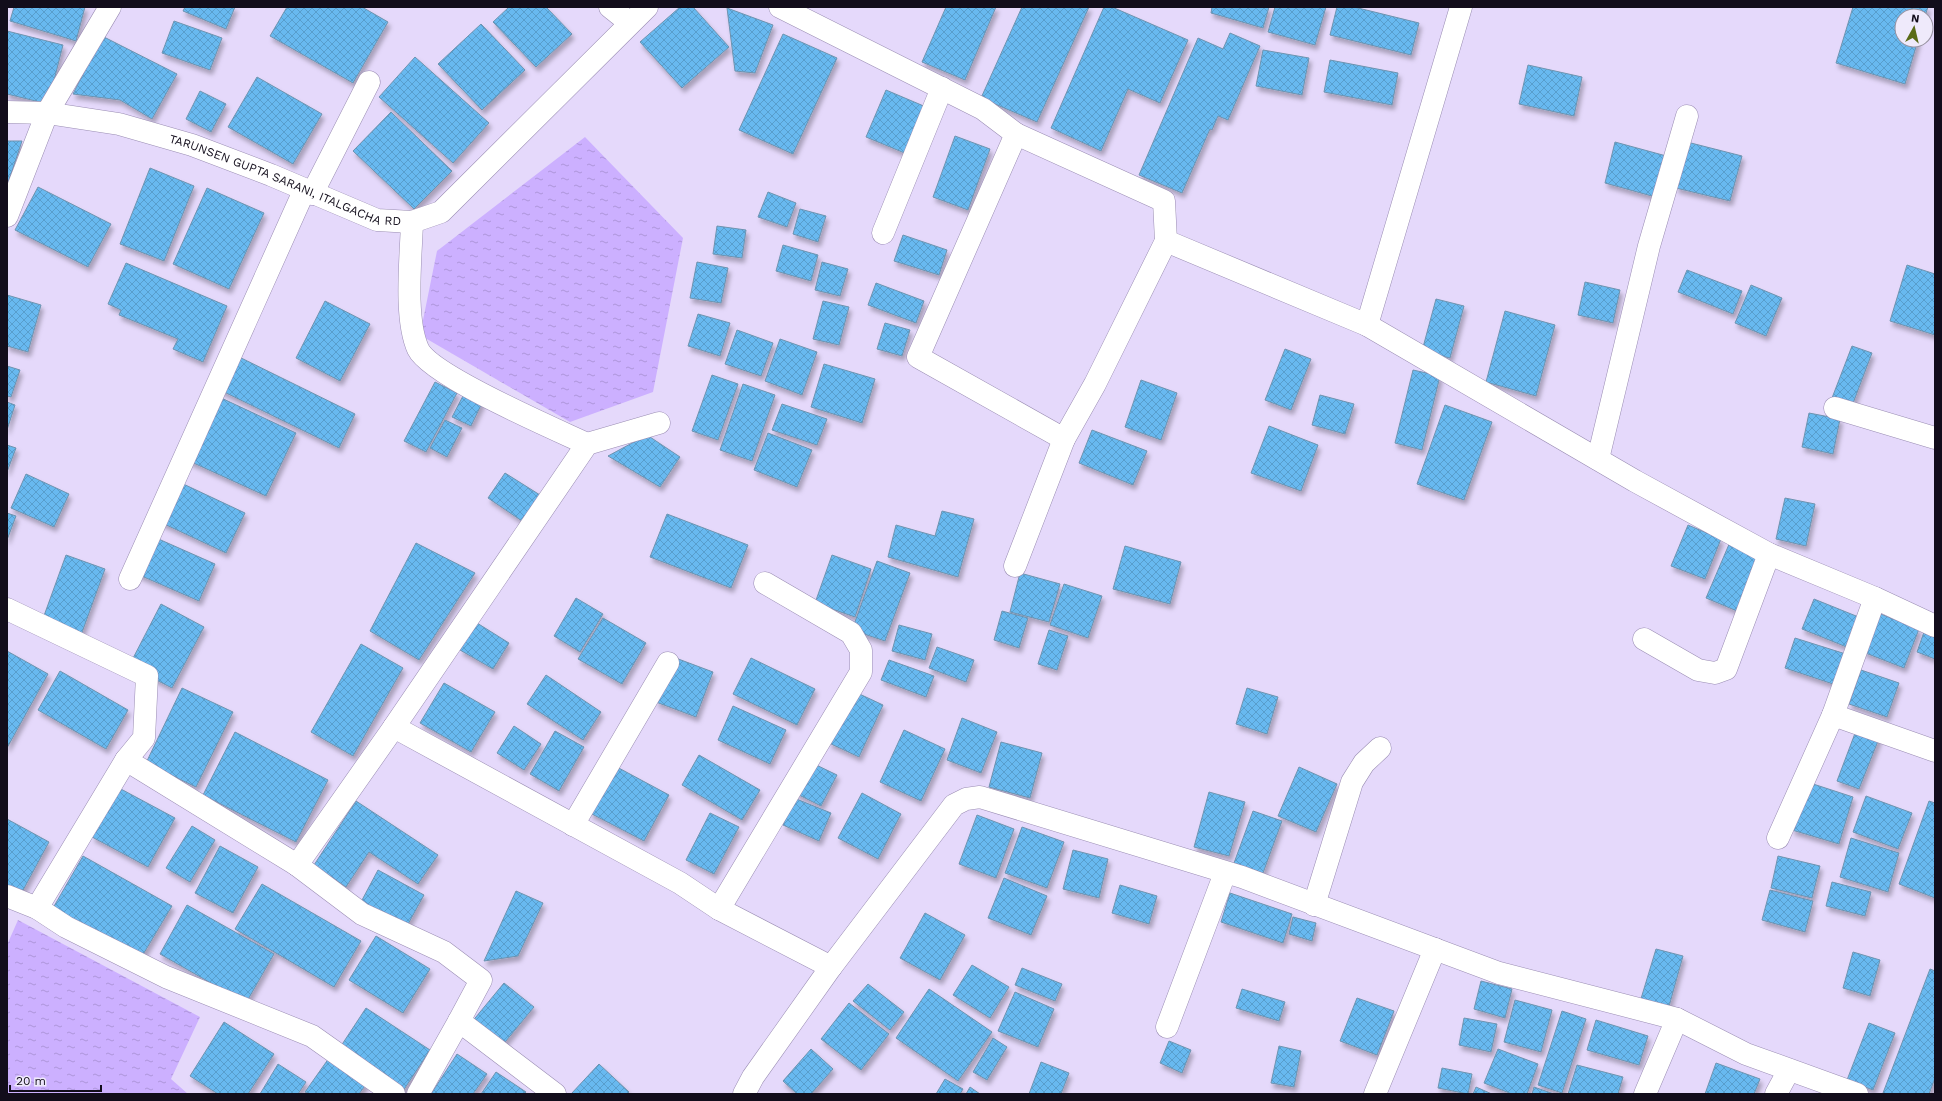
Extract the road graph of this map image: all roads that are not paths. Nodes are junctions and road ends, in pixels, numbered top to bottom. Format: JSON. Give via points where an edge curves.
{"nodes":[{"id":1,"x":110,"y":7,"type":"edge"},
{"id":2,"x":610,"y":7,"type":"edge"},
{"id":3,"x":647,"y":7,"type":"edge"},
{"id":4,"x":780,"y":7,"type":"edge"},
{"id":5,"x":1461,"y":7,"type":"edge"},
{"id":6,"x":630,"y":23,"type":"junction"},
{"id":7,"x":369,"y":82,"type":"dead end"},
{"id":8,"x":942,"y":88,"type":"junction"},
{"id":9,"x":7,"y":112,"type":"edge"},
{"id":10,"x":46,"y":113,"type":"junction"},
{"id":11,"x":1686,"y":116,"type":"dead end"},
{"id":12,"x":1016,"y":134,"type":"junction"},
{"id":13,"x":308,"y":192,"type":"junction"},
{"id":14,"x":7,"y":216,"type":"edge"},
{"id":15,"x":412,"y":222,"type":"junction"},
{"id":16,"x":883,"y":233,"type":"dead end"},
{"id":17,"x":1166,"y":241,"type":"junction"},
{"id":18,"x":1367,"y":325,"type":"junction"},
{"id":19,"x":1834,"y":408,"type":"dead end"},
{"id":20,"x":659,"y":423,"type":"dead end"},
{"id":21,"x":1935,"y":438,"type":"edge"},
{"id":22,"x":1064,"y":439,"type":"junction"},
{"id":23,"x":587,"y":444,"type":"junction"},
{"id":24,"x":1598,"y":459,"type":"junction"},
{"id":25,"x":1769,"y":554,"type":"junction"},
{"id":26,"x":1015,"y":566,"type":"dead end"},
{"id":27,"x":130,"y":579,"type":"dead end"},
{"id":28,"x":765,"y":583,"type":"dead end"},
{"id":29,"x":1875,"y":598,"type":"junction"},
{"id":30,"x":7,"y":609,"type":"edge"},
{"id":31,"x":1935,"y":626,"type":"edge"},
{"id":32,"x":1644,"y":639,"type":"dead end"},
{"id":33,"x":668,"y":663,"type":"dead end"},
{"id":34,"x":1833,"y":715,"type":"junction"},
{"id":35,"x":394,"y":727,"type":"junction"},
{"id":36,"x":1380,"y":748,"type":"dead end"},
{"id":37,"x":1935,"y":751,"type":"edge"},
{"id":38,"x":126,"y":760,"type":"junction"},
{"id":39,"x":573,"y":825,"type":"junction"},
{"id":40,"x":1778,"y":838,"type":"dead end"},
{"id":41,"x":297,"y":865,"type":"junction"},
{"id":42,"x":1225,"y":873,"type":"junction"},
{"id":43,"x":7,"y":896,"type":"edge"},
{"id":44,"x":1314,"y":904,"type":"junction"},
{"id":45,"x":37,"y":908,"type":"junction"},
{"id":46,"x":718,"y":909,"type":"junction"},
{"id":47,"x":1435,"y":949,"type":"junction"},
{"id":48,"x":831,"y":967,"type":"junction"},
{"id":49,"x":1678,"y":1019,"type":"junction"},
{"id":50,"x":459,"y":1021,"type":"junction"},
{"id":51,"x":1167,"y":1027,"type":"dead end"},
{"id":52,"x":1789,"y":1070,"type":"junction"},
{"id":53,"x":394,"y":1094,"type":"edge"},
{"id":54,"x":418,"y":1094,"type":"edge"},
{"id":55,"x":555,"y":1094,"type":"edge"},
{"id":56,"x":744,"y":1094,"type":"edge"},
{"id":57,"x":1375,"y":1094,"type":"edge"},
{"id":58,"x":1645,"y":1094,"type":"edge"},
{"id":59,"x":1776,"y":1094,"type":"edge"},
{"id":60,"x":1857,"y":1094,"type":"edge"}],
"edges":[{"from":1,"to":10,"type":"street"},
{"from":2,"to":6,"type":"street"},
{"from":3,"to":6,"type":"street","name":"TARUNSEN GUPTA SARANI, ITALGACHA RD"},
{"from":4,"to":8,"type":"street"},
{"from":5,"to":18,"type":"street"},
{"from":6,"to":15,"type":"street","name":"TARUNSEN GUPTA SARANI, ITALGACHA RD","via":[[441,212]]},
{"from":7,"to":13,"type":"street"},
{"from":8,"to":12,"type":"street","via":[[983,109]]},
{"from":8,"to":16,"type":"street"},
{"from":9,"to":10,"type":"street","name":"TARUNSEN GUPTA SARANI, ITALGACHA RD"},
{"from":10,"to":13,"type":"street","name":"TARUNSEN GUPTA SARANI, ITALGACHA RD","via":[[119,124],[192,145]]},
{"from":10,"to":14,"type":"street"},
{"from":11,"to":24,"type":"street","via":[[1649,246]]},
{"from":12,"to":17,"type":"street","via":[[1164,201]]},
{"from":12,"to":22,"type":"street","via":[[918,357]]},
{"from":13,"to":15,"type":"street","name":"TARUNSEN GUPTA SARANI, ITALGACHA RD","via":[[377,220]]},
{"from":13,"to":27,"type":"street"},
{"from":15,"to":23,"type":"street","via":[[410,300],[413,329],[419,350],[431,363],[474,391]]},
{"from":17,"to":18,"type":"street"},
{"from":17,"to":22,"type":"street","via":[[1095,384]]},
{"from":18,"to":24,"type":"street"},
{"from":19,"to":21,"type":"street"},
{"from":20,"to":23,"type":"street"},
{"from":22,"to":26,"type":"street"},
{"from":23,"to":35,"type":"street"},
{"from":24,"to":25,"type":"street"},
{"from":25,"to":29,"type":"street"},
{"from":25,"to":32,"type":"street","via":[[1726,669],[1715,673],[1698,670]]},
{"from":28,"to":46,"type":"street","via":[[851,633],[861,650],[861,672]]},
{"from":29,"to":31,"type":"street"},
{"from":29,"to":34,"type":"street"},
{"from":30,"to":38,"type":"street","via":[[147,676],[144,738]]},
{"from":33,"to":39,"type":"street"},
{"from":34,"to":37,"type":"street"},
{"from":34,"to":40,"type":"street"},
{"from":35,"to":39,"type":"street"},
{"from":35,"to":41,"type":"street"},
{"from":36,"to":44,"type":"street","via":[[1364,763],[1352,782]]},
{"from":38,"to":41,"type":"street"},
{"from":38,"to":45,"type":"street"},
{"from":39,"to":46,"type":"street","via":[[680,883]]},
{"from":41,"to":50,"type":"street","via":[[362,914],[444,952],[481,980]]},
{"from":42,"to":44,"type":"street"},
{"from":42,"to":48,"type":"street","via":[[980,797],[966,799],[954,805]]},
{"from":42,"to":51,"type":"street"},
{"from":43,"to":45,"type":"street"},
{"from":44,"to":47,"type":"street"},
{"from":45,"to":53,"type":"street","via":[[66,927],[166,977],[312,1036]]},
{"from":46,"to":48,"type":"street"},
{"from":47,"to":49,"type":"street","via":[[1499,973]]},
{"from":47,"to":57,"type":"street"},
{"from":48,"to":56,"type":"street","via":[[753,1077]]},
{"from":49,"to":52,"type":"street","via":[[1746,1054]]},
{"from":49,"to":58,"type":"street"},
{"from":50,"to":54,"type":"street"},
{"from":50,"to":55,"type":"street"},
{"from":52,"to":59,"type":"street"},
{"from":52,"to":60,"type":"street"}]}
